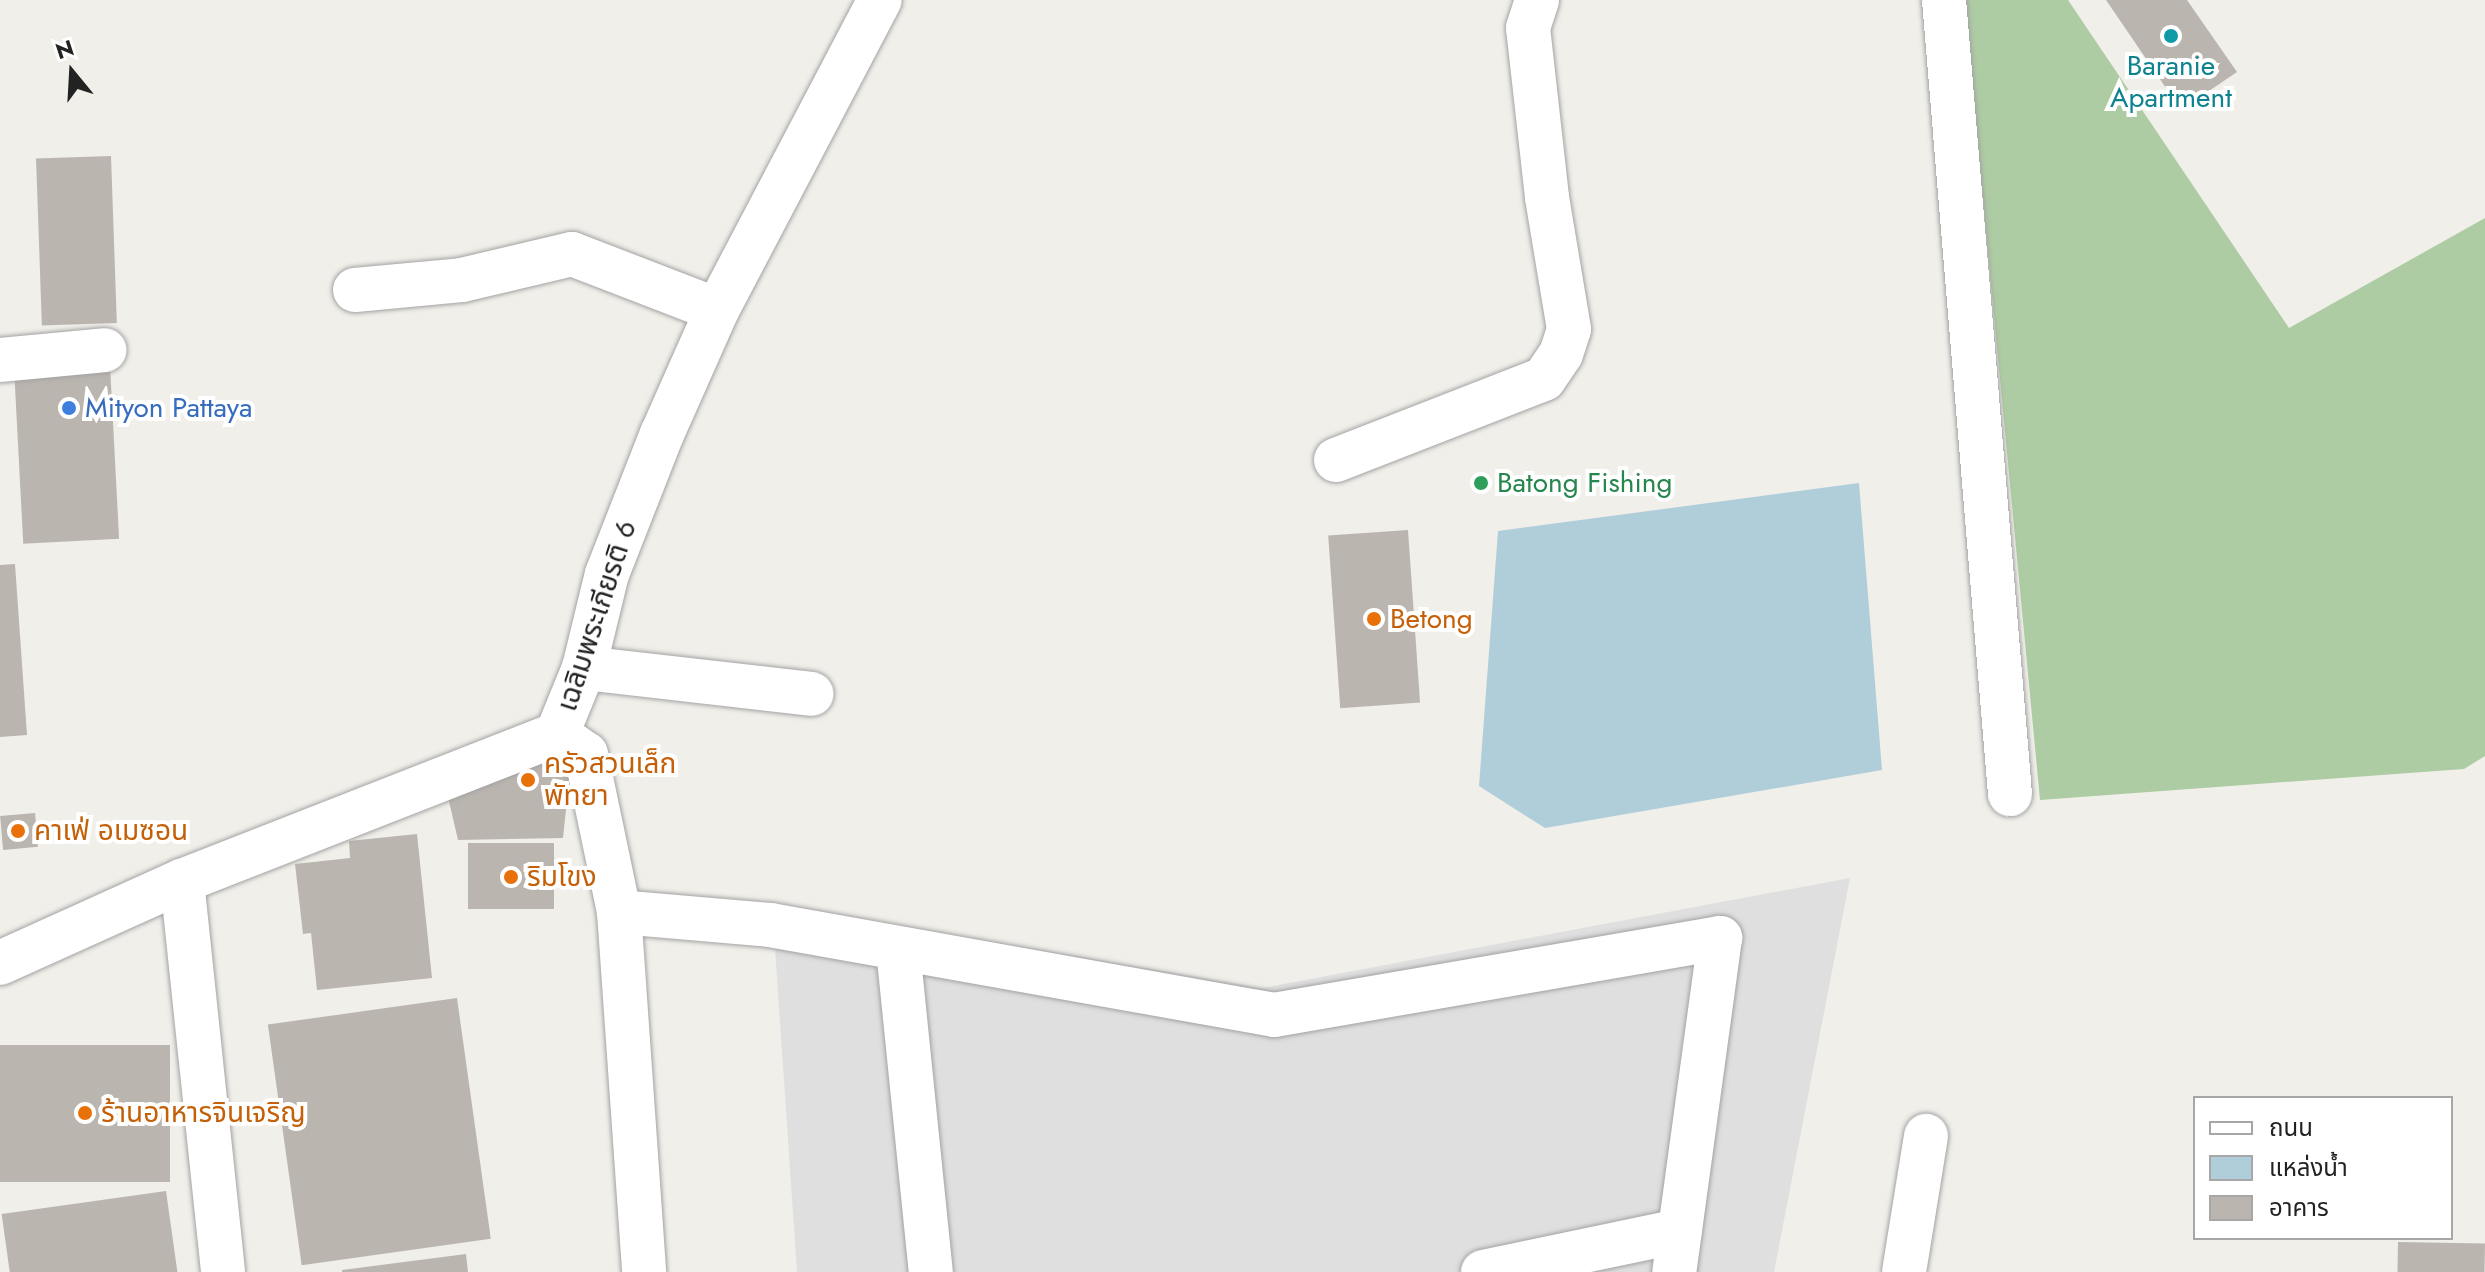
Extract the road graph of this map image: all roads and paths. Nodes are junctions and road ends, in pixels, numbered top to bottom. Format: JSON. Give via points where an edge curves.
{"nodes":[{"id":1,"x":880,"y":0,"type":"edge"},
{"id":2,"x":1537,"y":0,"type":"edge"},
{"id":3,"x":1944,"y":0,"type":"edge"},
{"id":4,"x":355,"y":290,"type":"dead end"},
{"id":5,"x":717,"y":310,"type":"junction"},
{"id":6,"x":105,"y":350,"type":"dead end"},
{"id":7,"x":0,"y":360,"type":"edge"},
{"id":8,"x":1336,"y":460,"type":"dead end"},
{"id":9,"x":584,"y":668,"type":"junction"},
{"id":10,"x":812,"y":694,"type":"dead end"},
{"id":11,"x":557,"y":734,"type":"junction"},
{"id":12,"x":2010,"y":794,"type":"dead end"},
{"id":13,"x":182,"y":881,"type":"junction"},
{"id":14,"x":619,"y":912,"type":"junction"},
{"id":15,"x":898,"y":949,"type":"junction"},
{"id":16,"x":0,"y":963,"type":"edge"},
{"id":17,"x":1926,"y":1136,"type":"dead end"},
{"id":18,"x":1677,"y":1252,"type":"edge"},
{"id":19,"x":223,"y":1272,"type":"edge"},
{"id":20,"x":644,"y":1272,"type":"edge"},
{"id":21,"x":931,"y":1272,"type":"edge"},
{"id":22,"x":1483,"y":1272,"type":"edge"},
{"id":23,"x":1904,"y":1272,"type":"edge"}],
"edges":[{"from":1,"to":5,"type":"street","name":"เฉลิมพระเกียรติ 6"},
{"from":2,"to":8,"type":"street","via":[[1528,28],[1569,329],[1561,354],[1544,379]]},
{"from":3,"to":12,"type":"street"},
{"from":4,"to":5,"type":"street","via":[[462,280],[572,254]]},
{"from":5,"to":9,"type":"street","name":"เฉลิมพระเกียรติ 6","via":[[607,574]]},
{"from":6,"to":7,"type":"street"},
{"from":9,"to":10,"type":"street"},
{"from":9,"to":11,"type":"street","name":"เฉลิมพระเกียรติ 6"},
{"from":11,"to":13,"type":"street","name":"เฉลิมพระเกียรติ 6"},
{"from":11,"to":14,"type":"street","via":[[586,754]]},
{"from":13,"to":16,"type":"street","name":"เฉลิมพระเกียรติ 6"},
{"from":13,"to":19,"type":"street"},
{"from":14,"to":15,"type":"street","via":[[770,925]]},
{"from":14,"to":20,"type":"street"},
{"from":15,"to":18,"type":"street","via":[[1274,1015],[1720,938]]},
{"from":15,"to":21,"type":"street"},
{"from":17,"to":23,"type":"street"},
{"from":18,"to":22,"type":"street"}]}
